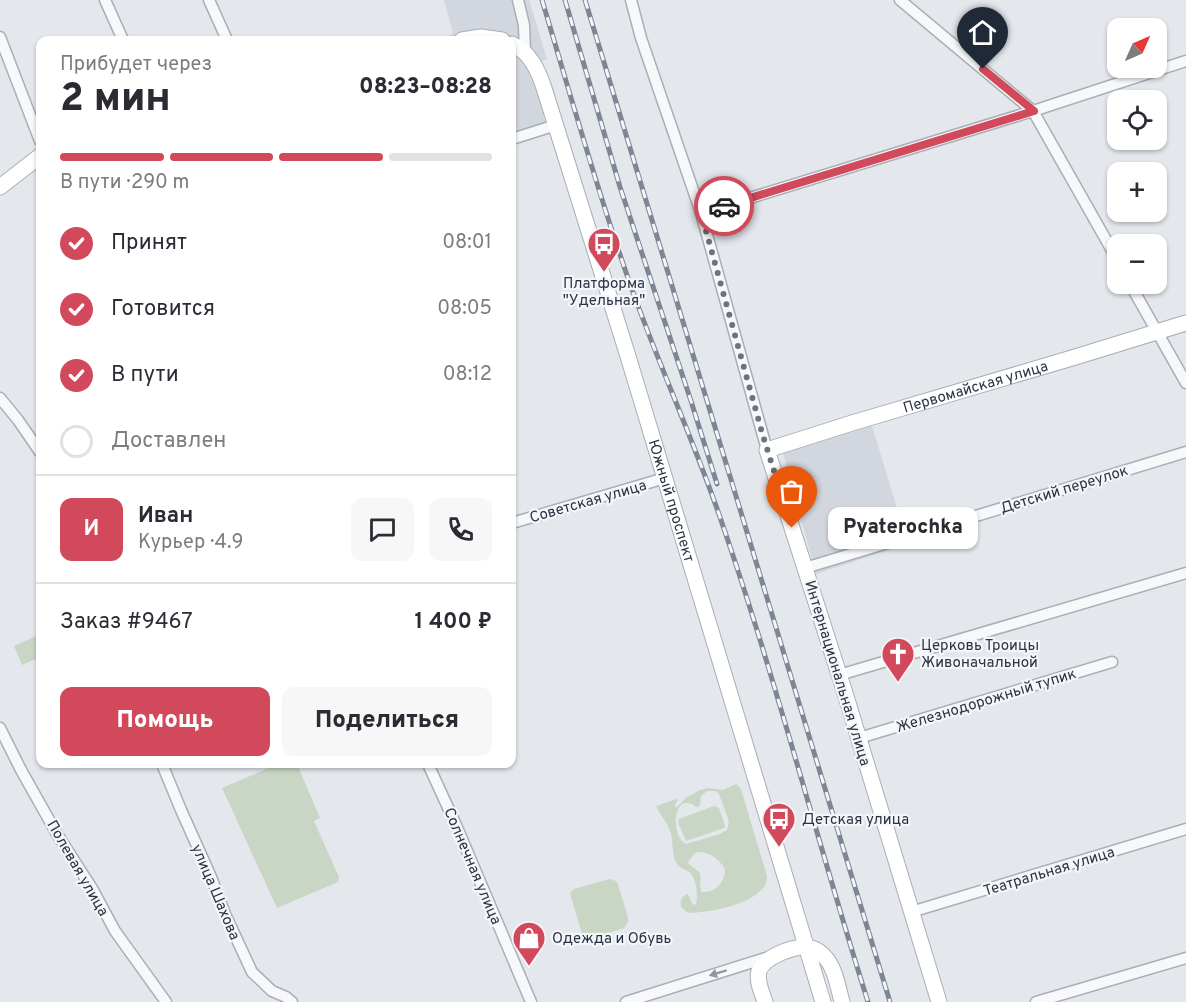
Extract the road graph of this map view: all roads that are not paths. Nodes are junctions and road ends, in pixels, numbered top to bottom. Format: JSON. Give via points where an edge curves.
{"nodes":[{"id":1,"x":105,"y":0,"type":"edge"},
{"id":2,"x":209,"y":0,"type":"edge"},
{"id":3,"x":518,"y":0,"type":"edge"},
{"id":4,"x":631,"y":0,"type":"edge"},
{"id":5,"x":900,"y":0,"type":"edge"},
{"id":6,"x":121,"y":36,"type":"edge"},
{"id":7,"x":224,"y":36,"type":"edge"},
{"id":8,"x":0,"y":37,"type":"edge"},
{"id":9,"x":518,"y":48,"type":"edge"},
{"id":10,"x":1186,"y":61,"type":"edge"},
{"id":11,"x":1034,"y":111,"type":"junction"},
{"id":12,"x":556,"y":125,"type":"junction"},
{"id":13,"x":36,"y":131,"type":"edge"},
{"id":14,"x":516,"y":138,"type":"edge"},
{"id":15,"x":36,"y":159,"type":"edge"},
{"id":16,"x":0,"y":187,"type":"edge"},
{"id":17,"x":701,"y":213,"type":"junction"},
{"id":18,"x":1107,"y":241,"type":"edge"},
{"id":19,"x":1136,"y":294,"type":"edge"},
{"id":20,"x":1186,"y":323,"type":"edge"},
{"id":21,"x":1157,"y":333,"type":"junction"},
{"id":22,"x":1186,"y":383,"type":"edge"},
{"id":23,"x":0,"y":398,"type":"edge"},
{"id":24,"x":36,"y":446,"type":"edge"},
{"id":25,"x":767,"y":450,"type":"junction"},
{"id":26,"x":1186,"y":452,"type":"edge"},
{"id":27,"x":665,"y":478,"type":"junction"},
{"id":28,"x":516,"y":522,"type":"edge"},
{"id":29,"x":805,"y":568,"type":"junction"},
{"id":30,"x":1186,"y":573,"type":"edge"},
{"id":31,"x":1112,"y":662,"type":"dead end"},
{"id":32,"x":839,"y":675,"type":"junction"},
{"id":33,"x":0,"y":728,"type":"edge"},
{"id":34,"x":859,"y":738,"type":"junction"},
{"id":35,"x":164,"y":768,"type":"edge"},
{"id":36,"x":430,"y":768,"type":"edge"},
{"id":37,"x":1186,"y":829,"type":"edge"},
{"id":38,"x":911,"y":912,"type":"junction"},
{"id":39,"x":806,"y":947,"type":"junction"},
{"id":40,"x":772,"y":956,"type":"junction"},
{"id":41,"x":1186,"y":958,"type":"edge"},
{"id":42,"x":166,"y":1002,"type":"edge"},
{"id":43,"x":292,"y":1002,"type":"edge"},
{"id":44,"x":531,"y":1002,"type":"edge"},
{"id":45,"x":626,"y":1002,"type":"edge"},
{"id":46,"x":765,"y":1002,"type":"edge"},
{"id":47,"x":823,"y":1002,"type":"edge"},
{"id":48,"x":842,"y":1002,"type":"edge"},
{"id":49,"x":939,"y":1002,"type":"edge"},
{"id":50,"x":1036,"y":1002,"type":"edge"}],
"edges":[{"from":1,"to":6,"type":"street"},
{"from":2,"to":7,"type":"street"},
{"from":3,"to":9,"type":"street","name":"Южный проспект","via":[[524,24]]},
{"from":4,"to":17,"type":"street","name":"Интернациональная улица"},
{"from":5,"to":11,"type":"street"},
{"from":8,"to":13,"type":"street"},
{"from":9,"to":12,"type":"main road","name":"Южный проспект","via":[[539,72]]},
{"from":10,"to":11,"type":"street"},
{"from":11,"to":17,"type":"street"},
{"from":11,"to":18,"type":"street"},
{"from":12,"to":14,"type":"street"},
{"from":12,"to":27,"type":"main road","name":"Южный проспект"},
{"from":15,"to":16,"type":"main road"},
{"from":17,"to":25,"type":"street","name":"Интернациональная улица"},
{"from":19,"to":21,"type":"street"},
{"from":20,"to":21,"type":"main road","name":"Первомайская улица"},
{"from":21,"to":22,"type":"street"},
{"from":21,"to":25,"type":"main road","name":"Первомайская улица"},
{"from":23,"to":24,"type":"street"},
{"from":25,"to":29,"type":"main road","name":"Интернациональная улица"},
{"from":26,"to":29,"type":"street","name":"Детский переулок"},
{"from":27,"to":28,"type":"street","name":"Советская улица"},
{"from":27,"to":39,"type":"main road","name":"Южный проспект"},
{"from":29,"to":32,"type":"main road","name":"Интернациональная улица"},
{"from":30,"to":32,"type":"street"},
{"from":31,"to":34,"type":"street","name":"Железнодорожный тупик"},
{"from":32,"to":34,"type":"main road","name":"Интернациональная улица"},
{"from":33,"to":42,"type":"street","name":"Полевая улица","via":[[115,931]]},
{"from":34,"to":38,"type":"main road","name":"Интернациональная улица"},
{"from":35,"to":43,"type":"street","name":"улица Шахова","via":[[252,972],[272,991]]},
{"from":36,"to":44,"type":"street","name":"Солнечная улица"},
{"from":37,"to":38,"type":"street","name":"Театральная улица"},
{"from":38,"to":49,"type":"main road","name":"Интернациональная улица"},
{"from":39,"to":40,"type":"main road"},
{"from":39,"to":47,"type":"main road","name":"Южный проспект"},
{"from":39,"to":48,"type":"main road","via":[[823,955],[829,963]]},
{"from":40,"to":45,"type":"street","one_way":true},
{"from":40,"to":46,"type":"main road","via":[[758,974]]},
{"from":41,"to":50,"type":"street"}]}
